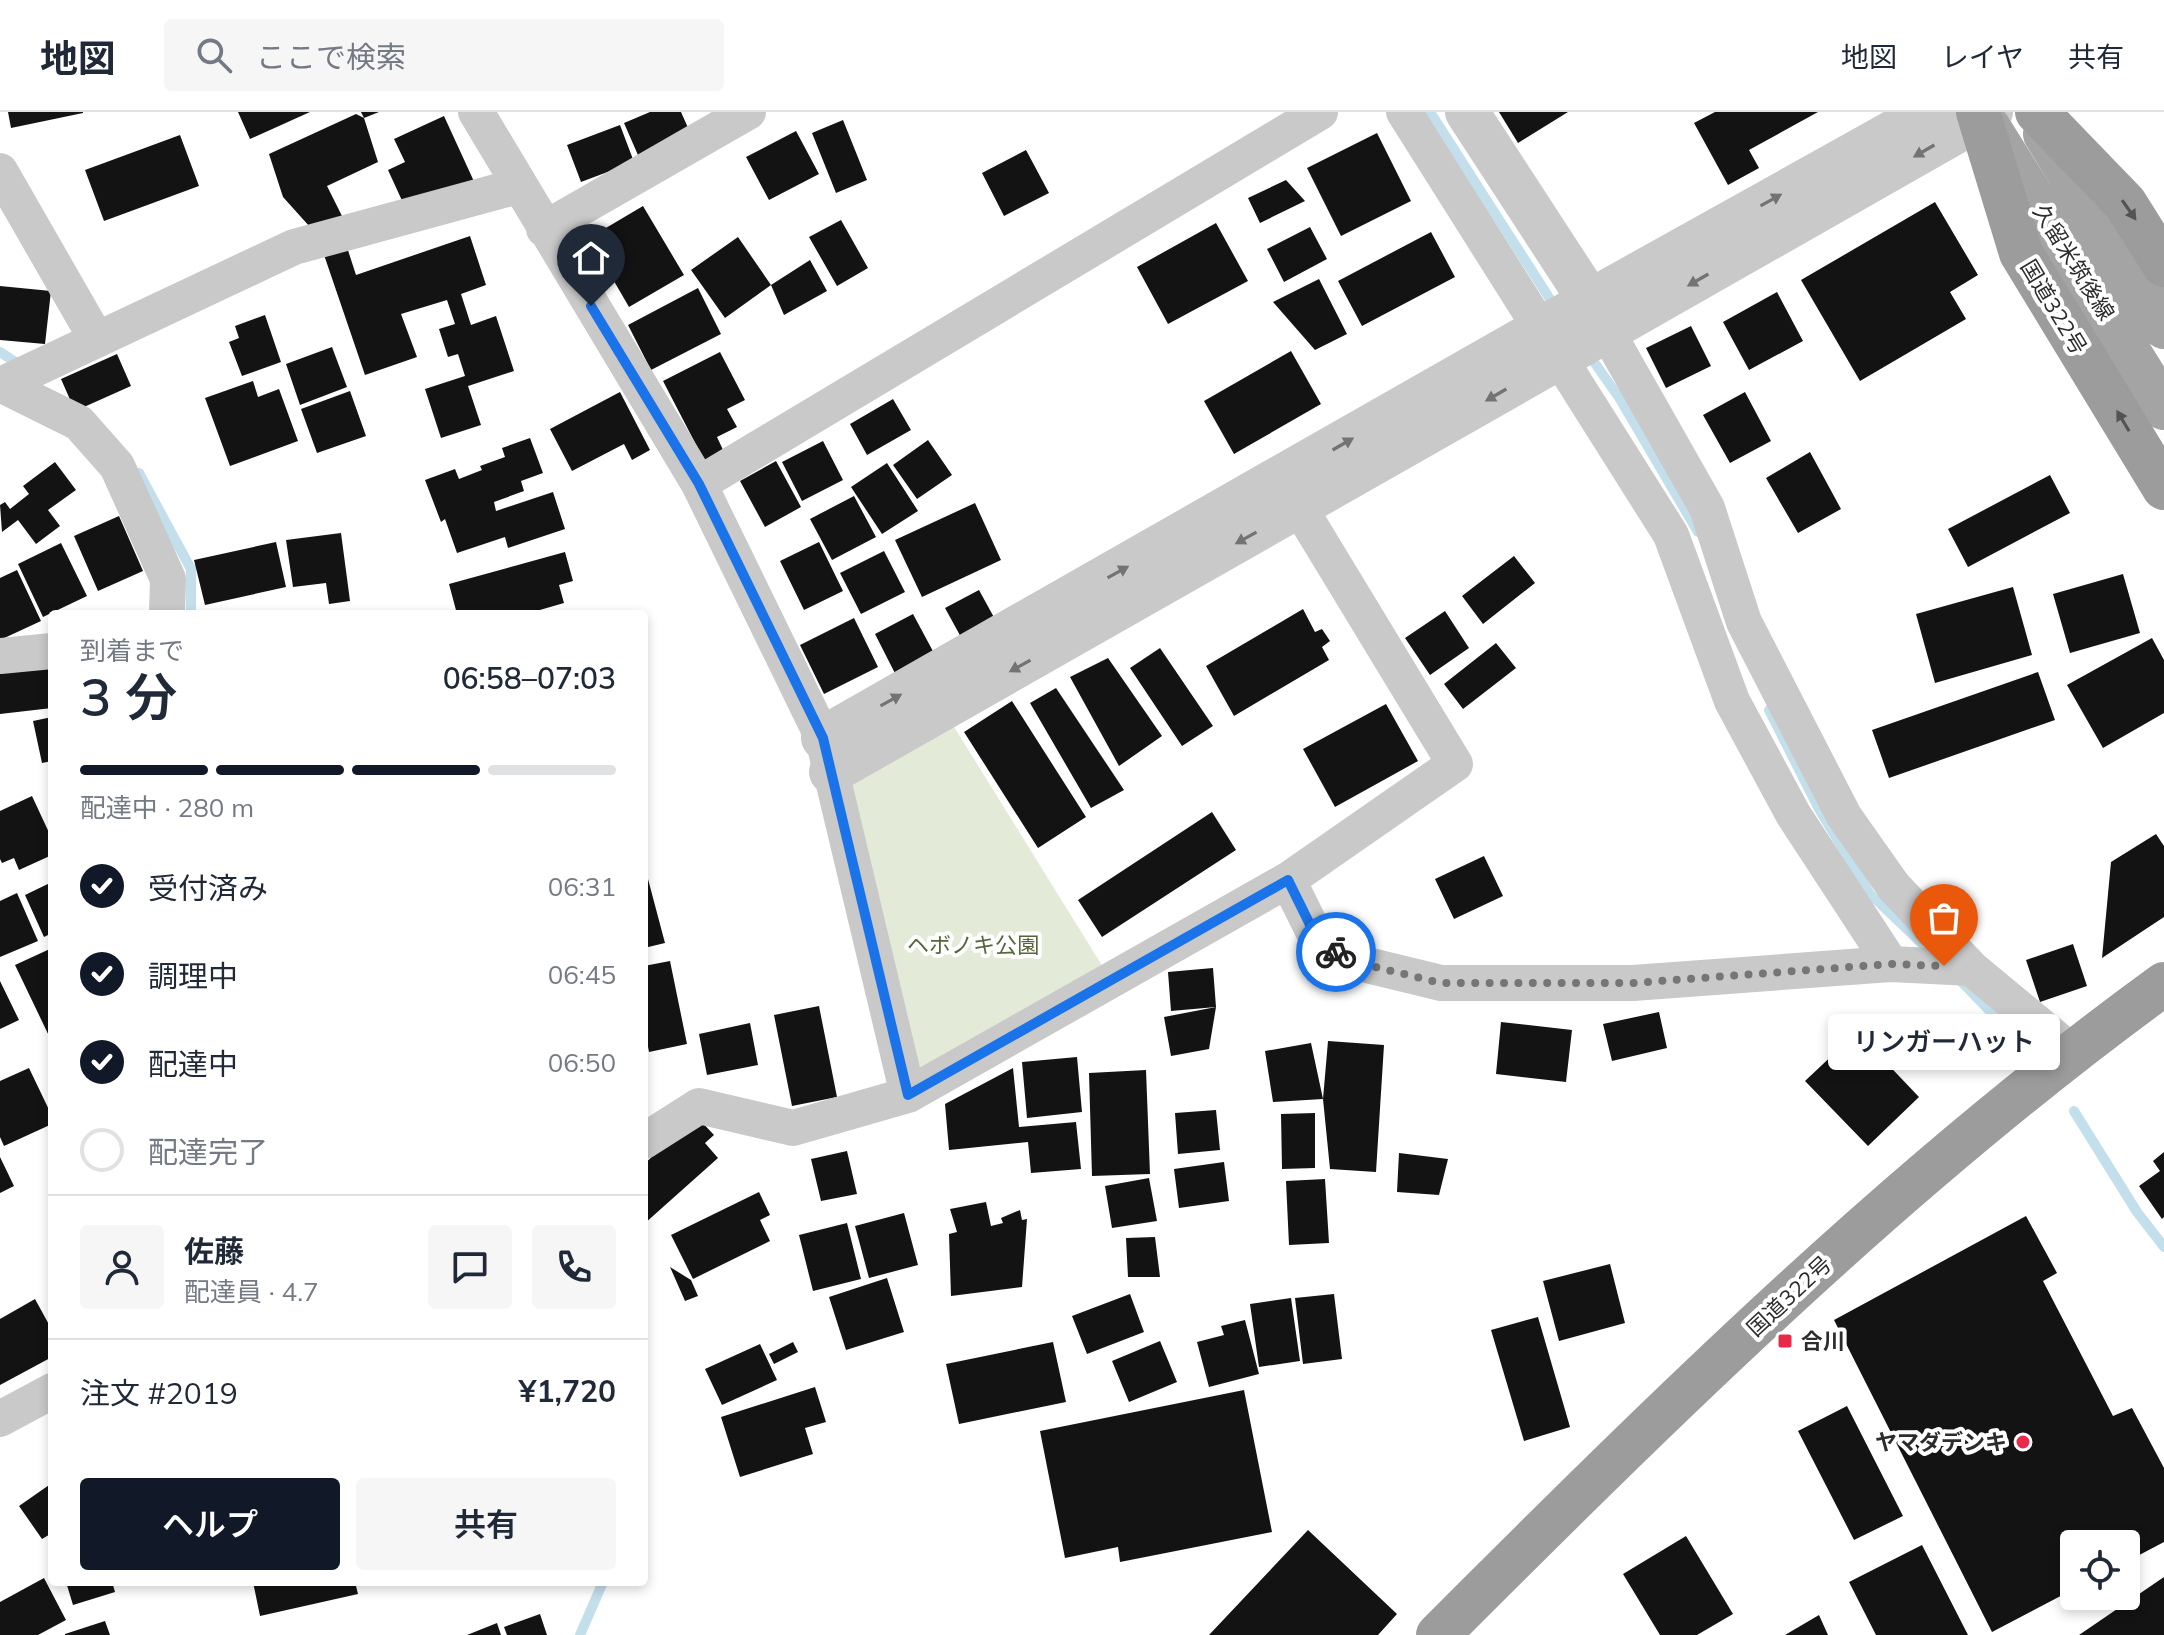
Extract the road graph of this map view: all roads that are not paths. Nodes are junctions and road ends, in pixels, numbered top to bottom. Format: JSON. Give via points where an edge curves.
{"nodes":[{"id":1,"x":476,"y":112,"type":"edge"},
{"id":2,"x":748,"y":112,"type":"edge"},
{"id":3,"x":1320,"y":112,"type":"edge"},
{"id":4,"x":1404,"y":112,"type":"edge"},
{"id":5,"x":1467,"y":112,"type":"edge"},
{"id":6,"x":1929,"y":112,"type":"edge"},
{"id":7,"x":2034,"y":112,"type":"edge"},
{"id":8,"x":1984,"y":114,"type":"edge"},
{"id":9,"x":0,"y":171,"type":"edge"},
{"id":10,"x":518,"y":186,"type":"junction"},
{"id":11,"x":544,"y":229,"type":"junction"},
{"id":12,"x":2164,"y":265,"type":"edge"},
{"id":13,"x":2164,"y":327,"type":"edge"},
{"id":14,"x":1574,"y":330,"type":"junction"},
{"id":15,"x":97,"y":340,"type":"junction"},
{"id":16,"x":2,"y":384,"type":"edge"},
{"id":17,"x":2164,"y":408,"type":"edge"},
{"id":18,"x":699,"y":484,"type":"junction"},
{"id":19,"x":2164,"y":488,"type":"edge"},
{"id":20,"x":1291,"y":494,"type":"junction"},
{"id":21,"x":167,"y":610,"type":"edge"},
{"id":22,"x":48,"y":651,"type":"edge"},
{"id":23,"x":0,"y":656,"type":"edge"},
{"id":24,"x":827,"y":755,"type":"junction"},
{"id":25,"x":1288,"y":880,"type":"junction"},
{"id":26,"x":1891,"y":964,"type":"junction"},
{"id":27,"x":1971,"y":968,"type":"junction"},
{"id":28,"x":2164,"y":984,"type":"edge"},
{"id":29,"x":2071,"y":1051,"type":"junction"},
{"id":30,"x":908,"y":1095,"type":"junction"},
{"id":31,"x":648,"y":1138,"type":"edge"},
{"id":32,"x":48,"y":1393,"type":"edge"},
{"id":33,"x":0,"y":1419,"type":"edge"},
{"id":34,"x":1438,"y":1635,"type":"edge"}],
"edges":[{"from":1,"to":10,"type":"street"},
{"from":2,"to":11,"type":"street"},
{"from":3,"to":18,"type":"street"},
{"from":4,"to":14,"type":"street"},
{"from":5,"to":14,"type":"street"},
{"from":14,"to":6,"type":"street","one_way":true},
{"from":7,"to":12,"type":"highway","one_way":true,"via":[[2125,203]]},
{"from":7,"to":13,"type":"main road","name":"久留米筑後線"},
{"from":8,"to":14,"type":"street","one_way":true},
{"from":8,"to":17,"type":"main road","name":"久留米筑後線"},
{"from":19,"to":8,"type":"highway","name":"国道322号","one_way":true,"via":[[2021,253]]},
{"from":9,"to":15,"type":"street"},
{"from":10,"to":11,"type":"street"},
{"from":10,"to":15,"type":"street","via":[[294,247]]},
{"from":11,"to":18,"type":"street"},
{"from":14,"to":20,"type":"street"},
{"from":14,"to":26,"type":"street","via":[[1671,535],[1732,701],[1786,801]]},
{"from":14,"to":27,"type":"street","via":[[1707,508],[1744,622],[1844,816],[1894,887]]},
{"from":15,"to":16,"type":"street"},
{"from":16,"to":21,"type":"street","via":[[79,423],[117,466],[168,579]]},
{"from":18,"to":24,"type":"street"},
{"from":20,"to":24,"type":"street"},
{"from":20,"to":25,"type":"street","via":[[1455,764]]},
{"from":22,"to":23,"type":"street"},
{"from":24,"to":30,"type":"street"},
{"from":25,"to":26,"type":"street","via":[[1320,945],[1367,965],[1441,983],[1633,983]]},
{"from":25,"to":30,"type":"street"},
{"from":26,"to":27,"type":"street"},
{"from":27,"to":29,"type":"street"},
{"from":28,"to":29,"type":"highway","name":"国道322号"},
{"from":29,"to":34,"type":"highway","name":"国道322号","via":[[1783,1300]]},
{"from":30,"to":31,"type":"street","via":[[793,1128],[699,1106]]},
{"from":32,"to":33,"type":"street"}]}
